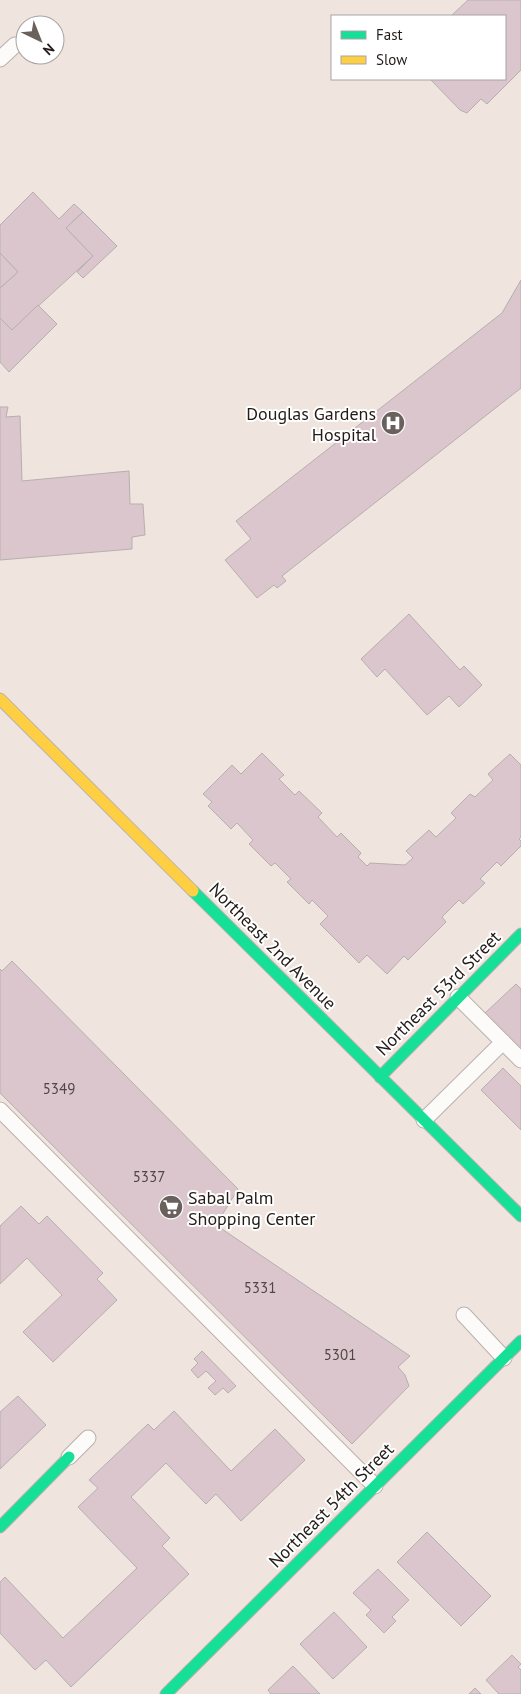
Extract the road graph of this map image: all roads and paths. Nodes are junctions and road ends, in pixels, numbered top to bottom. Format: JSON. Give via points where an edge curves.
{"nodes":[{"id":1,"x":15,"y":45,"type":"dead end"},
{"id":2,"x":0,"y":59,"type":"edge"},
{"id":3,"x":3,"y":709,"type":"edge"},
{"id":4,"x":521,"y":934,"type":"edge"},
{"id":5,"x":458,"y":997,"type":"junction"},
{"id":6,"x":503,"y":1042,"type":"junction"},
{"id":7,"x":521,"y":1060,"type":"edge"},
{"id":8,"x":380,"y":1077,"type":"junction"},
{"id":9,"x":0,"y":1110,"type":"edge"},
{"id":10,"x":424,"y":1120,"type":"junction"},
{"id":11,"x":521,"y":1216,"type":"edge"},
{"id":12,"x":464,"y":1315,"type":"dead end"},
{"id":13,"x":521,"y":1340,"type":"edge"},
{"id":14,"x":504,"y":1358,"type":"junction"},
{"id":15,"x":88,"y":1438,"type":"dead end"},
{"id":16,"x":68,"y":1457,"type":"joint"},
{"id":17,"x":375,"y":1486,"type":"junction"},
{"id":18,"x":0,"y":1527,"type":"edge"},
{"id":19,"x":166,"y":1694,"type":"edge"}],
"edges":[{"from":1,"to":2,"type":"lane"},
{"from":3,"to":8,"type":"main road","name":"Northeast 2nd Avenue"},
{"from":4,"to":5,"type":"main road","name":"Northeast 53rd Street"},
{"from":5,"to":6,"type":"lane"},
{"from":5,"to":8,"type":"main road","name":"Northeast 53rd Street"},
{"from":6,"to":7,"type":"lane"},
{"from":6,"to":10,"type":"lane"},
{"from":8,"to":10,"type":"main road","name":"Northeast 2nd Avenue"},
{"from":9,"to":17,"type":"lane"},
{"from":10,"to":11,"type":"main road","name":"Northeast 2nd Avenue"},
{"from":12,"to":14,"type":"lane"},
{"from":13,"to":14,"type":"main road","name":"Northeast 54th Street"},
{"from":14,"to":17,"type":"main road","name":"Northeast 54th Street"},
{"from":15,"to":16,"type":"lane"},
{"from":16,"to":18,"type":"main road"},
{"from":17,"to":19,"type":"main road","name":"Northeast 54th Street"}]}
